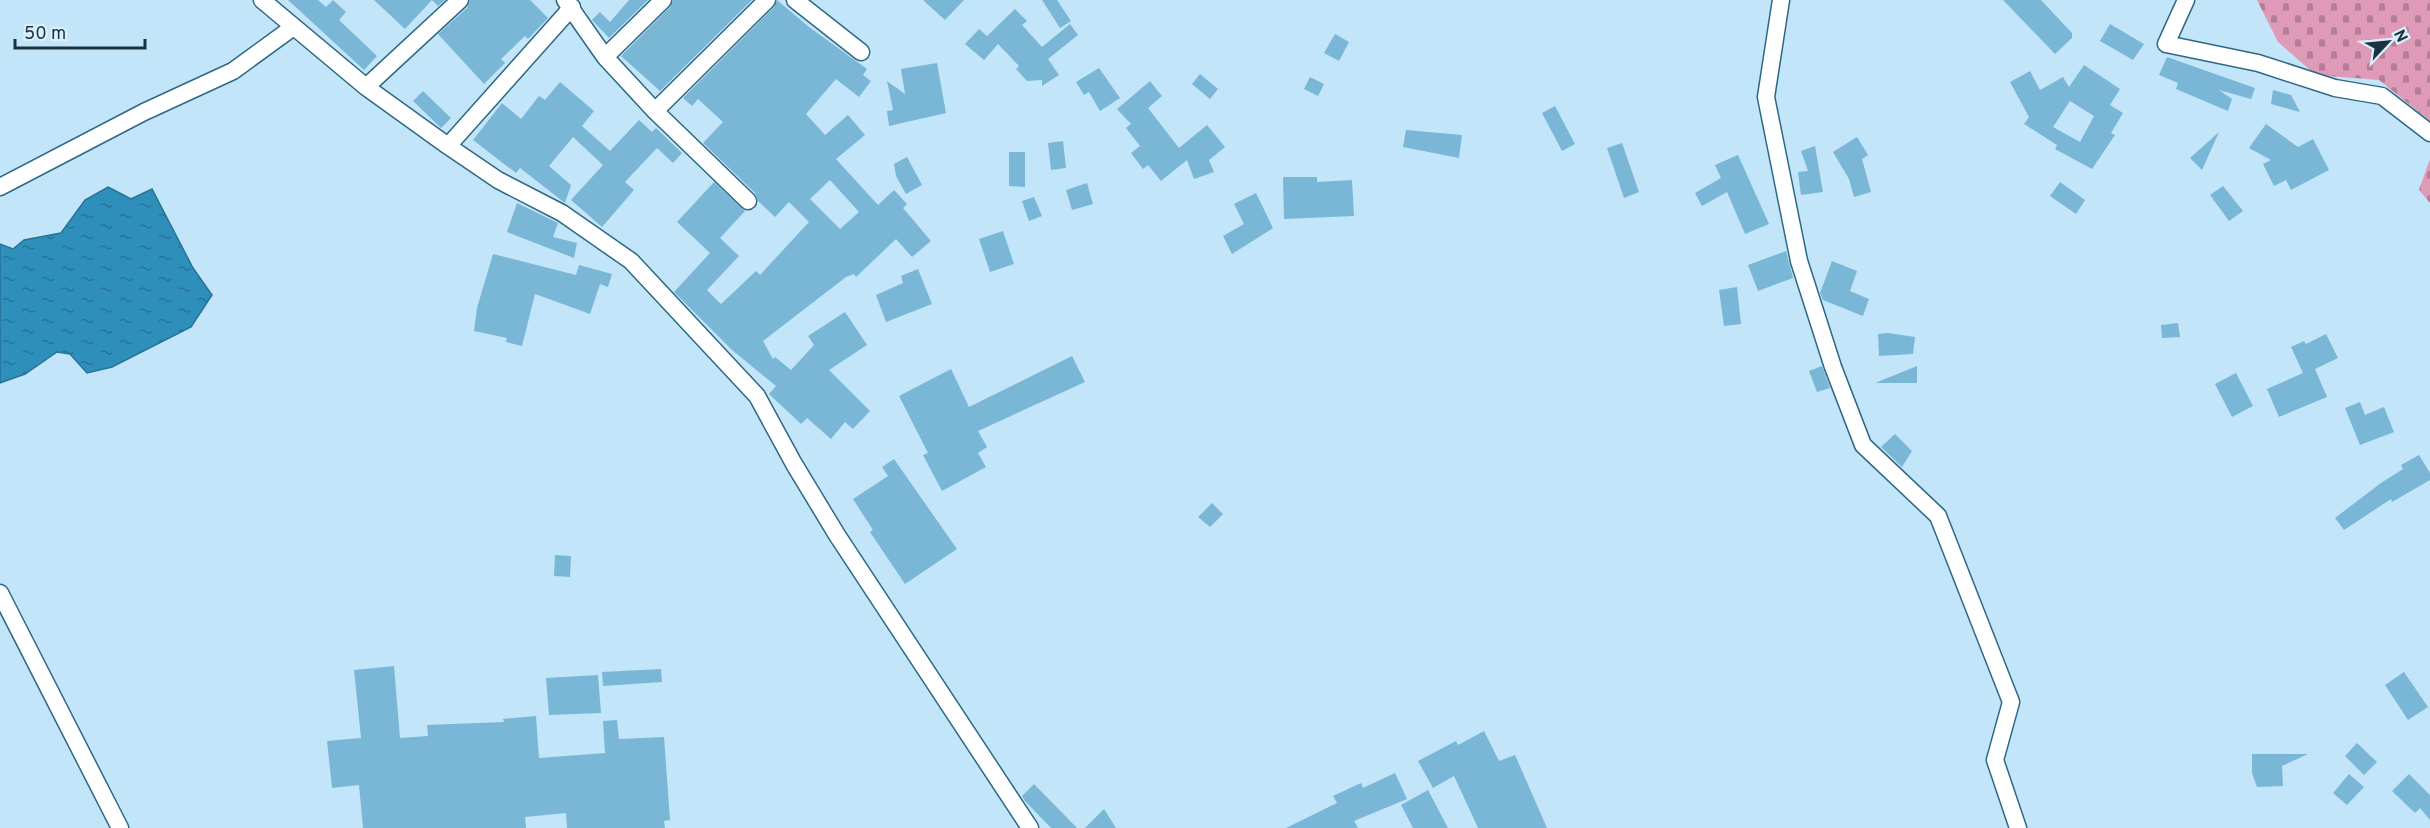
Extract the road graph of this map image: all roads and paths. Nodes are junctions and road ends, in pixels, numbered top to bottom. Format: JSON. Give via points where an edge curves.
{"nodes":[{"id":1,"x":262,"y":0,"type":"edge"},
{"id":2,"x":460,"y":0,"type":"edge"},
{"id":3,"x":663,"y":0,"type":"edge"},
{"id":4,"x":766,"y":0,"type":"edge"},
{"id":5,"x":795,"y":0,"type":"edge"},
{"id":6,"x":1780,"y":0,"type":"edge"},
{"id":7,"x":2187,"y":0,"type":"edge"},
{"id":8,"x":568,"y":3,"type":"edge"},
{"id":9,"x":292,"y":28,"type":"junction"},
{"id":10,"x":861,"y":52,"type":"dead end"},
{"id":11,"x":605,"y":57,"type":"junction"},
{"id":12,"x":366,"y":87,"type":"junction"},
{"id":13,"x":655,"y":111,"type":"junction"},
{"id":14,"x":2430,"y":133,"type":"edge"},
{"id":15,"x":448,"y":146,"type":"junction"},
{"id":16,"x":0,"y":187,"type":"edge"},
{"id":17,"x":748,"y":201,"type":"dead end"},
{"id":18,"x":0,"y":593,"type":"edge"},
{"id":19,"x":120,"y":828,"type":"edge"},
{"id":20,"x":1030,"y":828,"type":"edge"},
{"id":21,"x":2018,"y":828,"type":"edge"}],
"edges":[{"from":1,"to":9,"type":"street"},
{"from":2,"to":12,"type":"street"},
{"from":3,"to":11,"type":"street"},
{"from":4,"to":13,"type":"street"},
{"from":5,"to":10,"type":"street"},
{"from":6,"to":21,"type":"street","via":[[1766,96],[1799,261],[1863,445],[1938,516],[2012,702],[1995,760]]},
{"from":7,"to":14,"type":"street","via":[[2166,44],[2258,63],[2335,88],[2382,96]]},
{"from":8,"to":11,"type":"street"},
{"from":8,"to":15,"type":"street"},
{"from":9,"to":12,"type":"street"},
{"from":9,"to":16,"type":"street","via":[[233,71]]},
{"from":11,"to":13,"type":"street"},
{"from":12,"to":15,"type":"street"},
{"from":13,"to":17,"type":"street"},
{"from":15,"to":20,"type":"street","via":[[498,180],[562,213],[631,261],[757,396],[837,535]]},
{"from":18,"to":19,"type":"street"}]}
